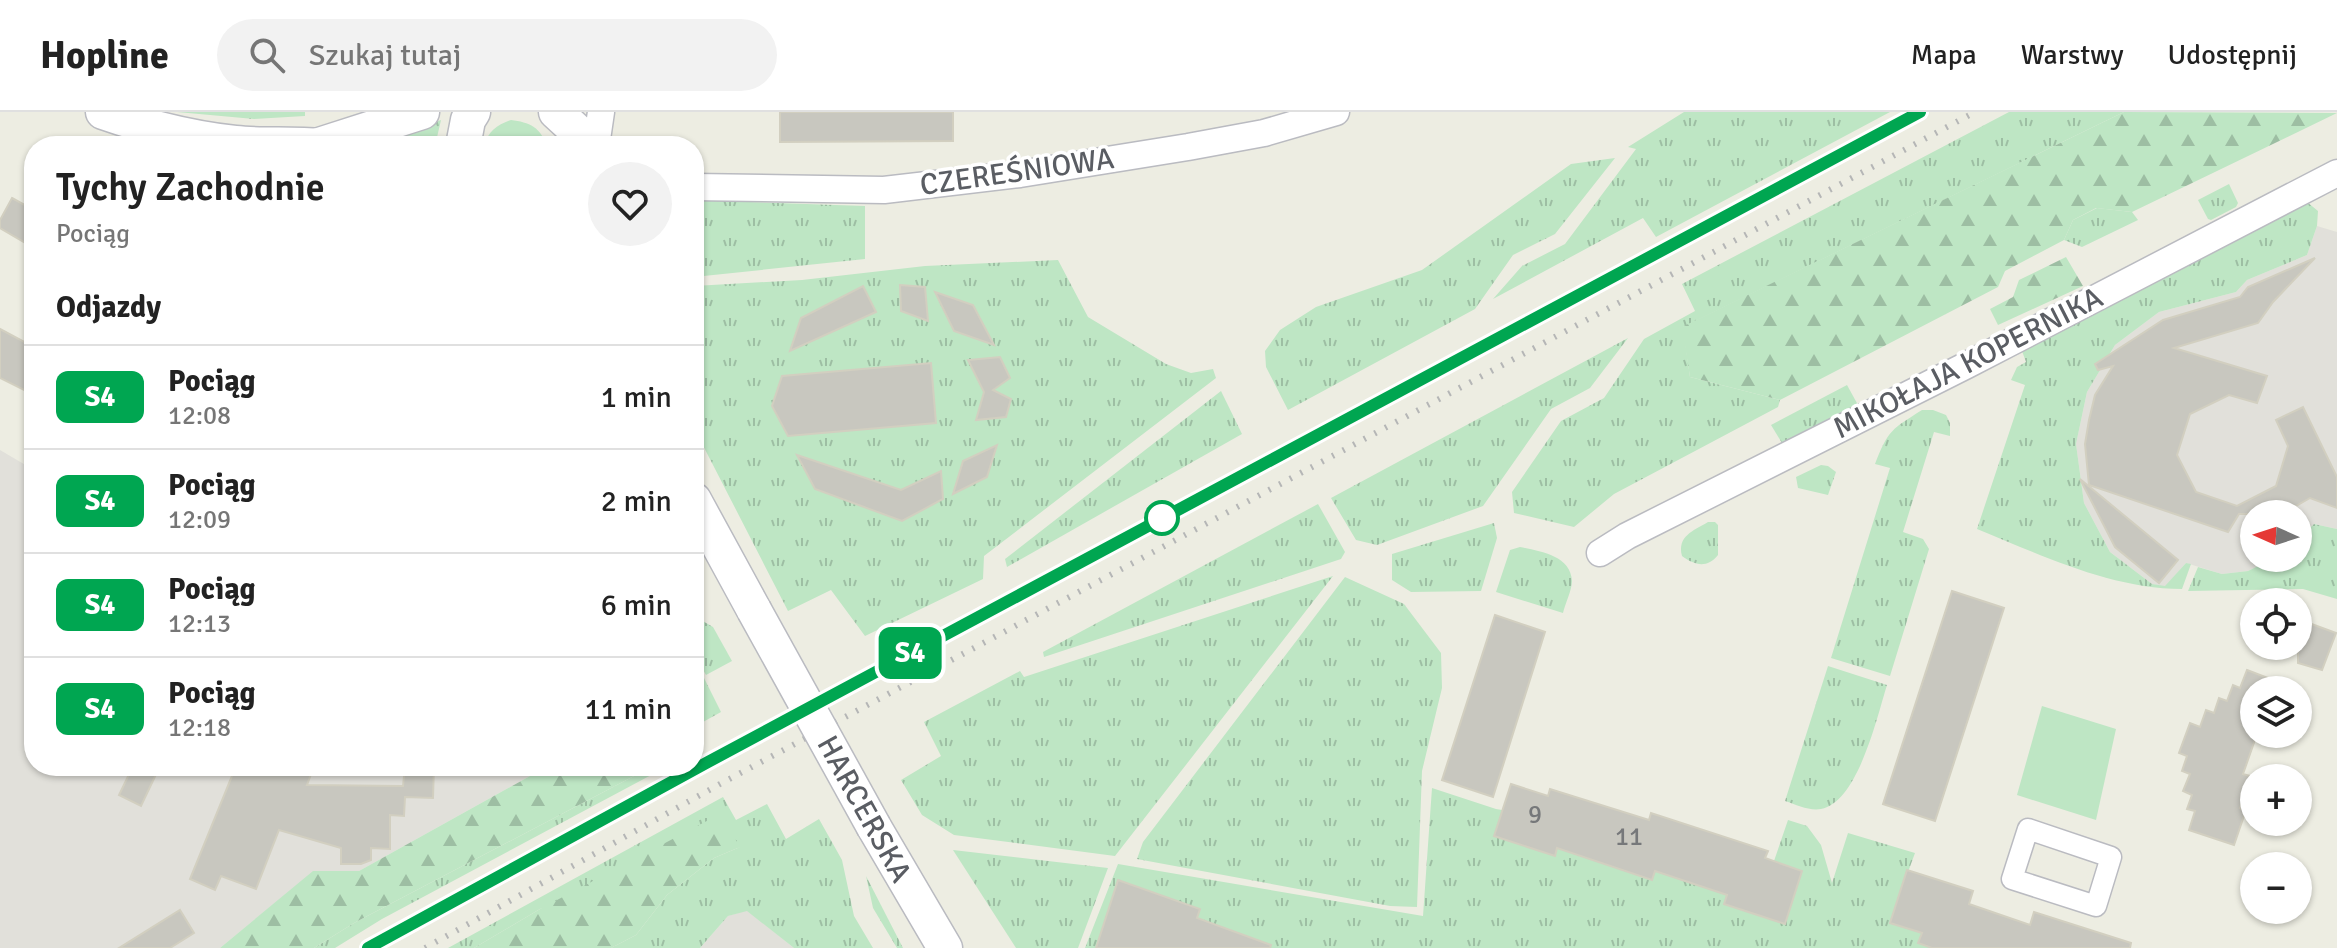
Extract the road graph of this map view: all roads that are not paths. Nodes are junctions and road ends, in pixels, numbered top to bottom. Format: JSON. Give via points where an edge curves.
{"nodes":[{"id":1,"x":103,"y":112,"type":"edge"},
{"id":2,"x":422,"y":112,"type":"edge"},
{"id":3,"x":473,"y":112,"type":"edge"},
{"id":4,"x":556,"y":112,"type":"edge"},
{"id":5,"x":601,"y":112,"type":"edge"},
{"id":6,"x":1336,"y":112,"type":"edge"},
{"id":7,"x":195,"y":136,"type":"edge"},
{"id":8,"x":350,"y":136,"type":"edge"},
{"id":9,"x":465,"y":136,"type":"edge"},
{"id":10,"x":584,"y":136,"type":"edge"},
{"id":11,"x":597,"y":136,"type":"edge"},
{"id":12,"x":2337,"y":173,"type":"edge"},
{"id":13,"x":704,"y":187,"type":"edge"},
{"id":14,"x":704,"y":518,"type":"edge"},
{"id":15,"x":1600,"y":553,"type":"dead end"},
{"id":16,"x":2012,"y":879,"type":"joint"},
{"id":17,"x":945,"y":948,"type":"edge"}],
"edges":[{"from":1,"to":7,"type":"street"},
{"from":2,"to":8,"type":"street"},
{"from":3,"to":9,"type":"street"},
{"from":4,"to":10,"type":"street"},
{"from":5,"to":11,"type":"street"},
{"from":6,"to":13,"type":"street","name":"CZEREŚNIOWA","via":[[1188,147],[884,190]]},
{"from":12,"to":15,"type":"street","name":"MIKOŁAJA KOPERNIKA"},
{"from":14,"to":17,"type":"street","name":"HARCERSKA","bridge":true},
{"from":16,"to":16,"type":"street","via":[[2096,906],[2111,857],[2028,829]]}]}
